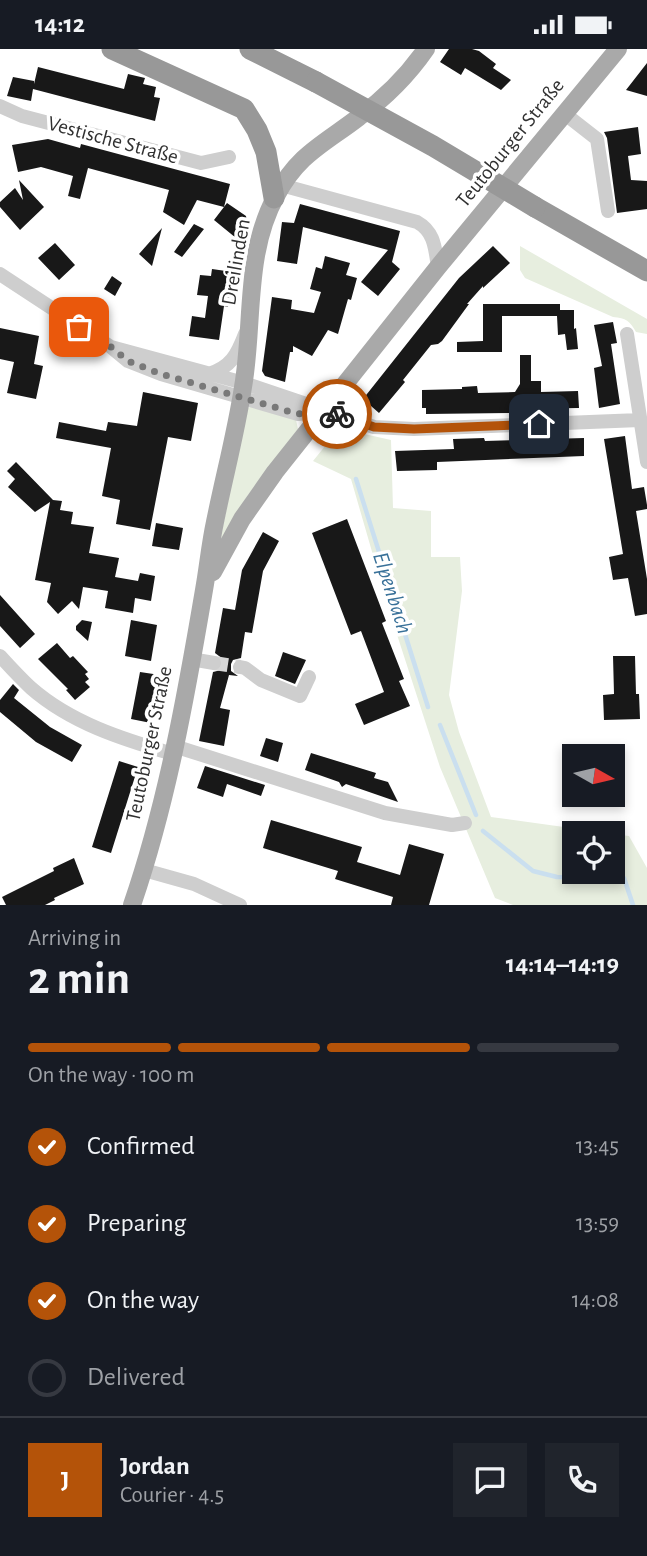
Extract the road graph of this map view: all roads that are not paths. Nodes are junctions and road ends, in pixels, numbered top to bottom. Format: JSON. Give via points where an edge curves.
{"nodes":[{"id":1,"x":112,"y":49,"type":"edge"},
{"id":2,"x":250,"y":49,"type":"edge"},
{"id":3,"x":426,"y":49,"type":"edge"},
{"id":4,"x":609,"y":49,"type":"edge"},
{"id":5,"x":618,"y":49,"type":"edge"},
{"id":6,"x":603,"y":66,"type":"junction"},
{"id":7,"x":0,"y":108,"type":"edge"},
{"id":8,"x":565,"y":114,"type":"junction"},
{"id":9,"x":229,"y":157,"type":"dead end"},
{"id":10,"x":278,"y":192,"type":"junction"},
{"id":11,"x":608,"y":211,"type":"dead end"},
{"id":12,"x":438,"y":267,"type":"junction"},
{"id":13,"x":647,"y":271,"type":"edge"},
{"id":14,"x":0,"y":274,"type":"edge"},
{"id":15,"x":248,"y":326,"type":"junction"},
{"id":16,"x":626,"y":334,"type":"dead end"},
{"id":17,"x":111,"y":347,"type":"junction"},
{"id":18,"x":209,"y":374,"type":"junction"},
{"id":19,"x":243,"y":390,"type":"junction"},
{"id":20,"x":323,"y":411,"type":"junction"},
{"id":21,"x":640,"y":420,"type":"junction"},
{"id":22,"x":647,"y":462,"type":"edge"},
{"id":23,"x":204,"y":591,"type":"junction"},
{"id":24,"x":0,"y":656,"type":"edge"},
{"id":25,"x":191,"y":659,"type":"junction"},
{"id":26,"x":214,"y":663,"type":"tunnel mouth"},
{"id":27,"x":240,"y":667,"type":"tunnel mouth"},
{"id":28,"x":309,"y":677,"type":"dead end"},
{"id":29,"x":174,"y":750,"type":"junction"},
{"id":30,"x":465,"y":823,"type":"dead end"},
{"id":31,"x":144,"y":870,"type":"junction"},
{"id":32,"x":132,"y":905,"type":"edge"},
{"id":33,"x":240,"y":905,"type":"edge"}],
"edges":[{"from":1,"to":10,"type":"highway","via":[[244,109],[257,130]]},
{"from":2,"to":13,"type":"highway","bridge":true,"via":[[433,146]]},
{"from":3,"to":10,"type":"main road","name":"Dreilinden","via":[[379,101],[293,168]]},
{"from":4,"to":6,"type":"main road"},
{"from":5,"to":6,"type":"main road","name":"Teutoburger Straße"},
{"from":6,"to":8,"type":"main road","name":"Teutoburger Straße"},
{"from":7,"to":9,"type":"street","name":"Vestische Straße","via":[[201,163]]},
{"from":8,"to":11,"type":"street","via":[[597,139]]},
{"from":8,"to":12,"type":"main road","name":"Teutoburger Straße"},
{"from":10,"to":12,"type":"street","via":[[416,222],[432,237]]},
{"from":10,"to":15,"type":"main road","name":"Dreilinden","via":[[257,254]]},
{"from":12,"to":20,"type":"main road","name":"Teutoburger Straße"},
{"from":14,"to":17,"type":"street"},
{"from":15,"to":18,"type":"street","via":[[232,362]]},
{"from":15,"to":19,"type":"main road","name":"Dreilinden"},
{"from":16,"to":21,"type":"street"},
{"from":17,"to":18,"type":"street"},
{"from":17,"to":19,"type":"street","via":[[128,361],[161,374]]},
{"from":18,"to":19,"type":"street"},
{"from":19,"to":20,"type":"street","via":[[301,401]]},
{"from":19,"to":23,"type":"main road","name":"Teutoburger Straße"},
{"from":20,"to":21,"type":"street","via":[[374,427],[414,429]]},
{"from":20,"to":23,"type":"main road","name":"Teutoburger Straße","via":[[242,519]]},
{"from":21,"to":22,"type":"street"},
{"from":23,"to":25,"type":"main road","name":"Teutoburger Straße"},
{"from":24,"to":29,"type":"street","via":[[31,688],[84,722],[104,732]]},
{"from":25,"to":26,"type":"street"},
{"from":25,"to":29,"type":"main road","name":"Teutoburger Straße"},
{"from":27,"to":28,"type":"street","via":[[300,696]]},
{"from":29,"to":30,"type":"street","via":[[385,813],[452,825]]},
{"from":29,"to":31,"type":"main road","name":"Teutoburger Straße"},
{"from":31,"to":32,"type":"main road","name":"Teutoburger Straße"},
{"from":31,"to":33,"type":"street","via":[[194,884]]}]}
